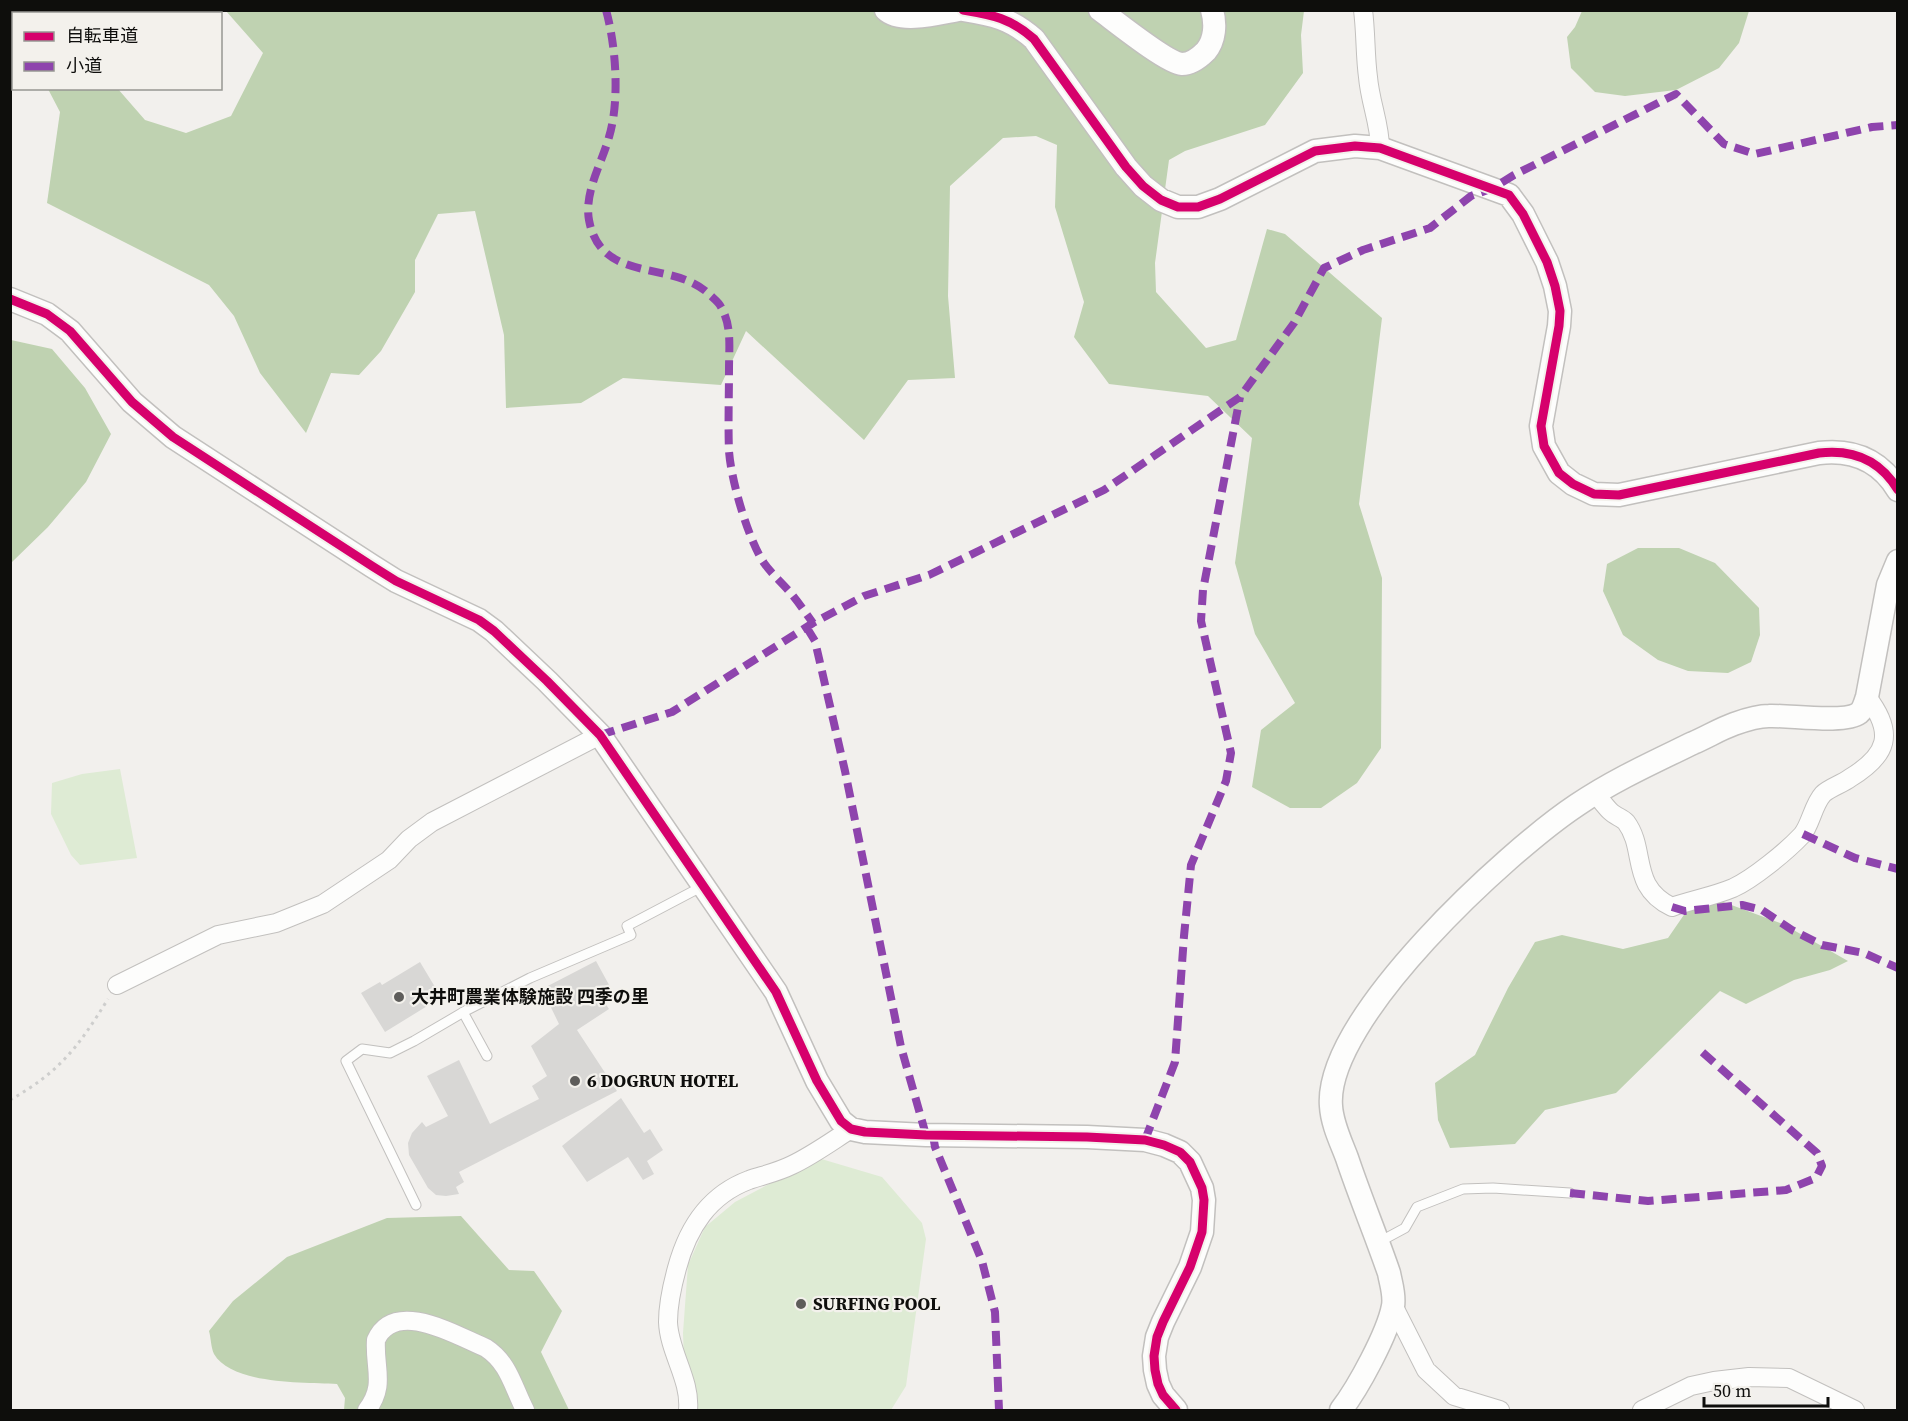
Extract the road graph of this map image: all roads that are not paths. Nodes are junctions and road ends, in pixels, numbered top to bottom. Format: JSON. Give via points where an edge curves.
{"nodes":[{"id":1,"x":886,"y":10,"type":"edge"},
{"id":2,"x":961,"y":10,"type":"edge"},
{"id":3,"x":1100,"y":10,"type":"edge"},
{"id":4,"x":1212,"y":10,"type":"edge"},
{"id":5,"x":1363,"y":10,"type":"edge"},
{"id":6,"x":1380,"y":148,"type":"junction"},
{"id":7,"x":10,"y":299,"type":"edge"},
{"id":8,"x":1898,"y":490,"type":"edge"},
{"id":9,"x":1898,"y":561,"type":"edge"},
{"id":10,"x":1867,"y":697,"type":"junction"},
{"id":11,"x":600,"y":735,"type":"junction"},
{"id":12,"x":1595,"y":793,"type":"junction"},
{"id":13,"x":703,"y":886,"type":"junction"},
{"id":14,"x":117,"y":985,"type":"road end"},
{"id":15,"x":463,"y":1012,"type":"junction"},
{"id":16,"x":487,"y":1056,"type":"dead end"},
{"id":17,"x":851,"y":1129,"type":"junction"},
{"id":18,"x":1570,"y":1193,"type":"dead end"},
{"id":19,"x":416,"y":1205,"type":"dead end"},
{"id":20,"x":1379,"y":1242,"type":"junction"},
{"id":21,"x":1393,"y":1305,"type":"junction"},
{"id":22,"x":367,"y":1410,"type":"edge"},
{"id":23,"x":525,"y":1410,"type":"edge"},
{"id":24,"x":688,"y":1410,"type":"edge"},
{"id":25,"x":1176,"y":1410,"type":"edge"},
{"id":26,"x":1341,"y":1410,"type":"edge"},
{"id":27,"x":1500,"y":1410,"type":"edge"},
{"id":28,"x":1642,"y":1410,"type":"edge"},
{"id":29,"x":1855,"y":1410,"type":"edge"}],
"edges":[{"from":1,"to":2,"type":"street","via":[[910,17]]},
{"from":2,"to":6,"type":"street","via":[[1004,18],[1034,39],[1126,167],[1161,200],[1178,207],[1198,207],[1220,199],[1316,151],[1355,146]]},
{"from":3,"to":4,"type":"street","via":[[1167,58],[1182,64],[1198,59],[1209,48],[1215,33]]},
{"from":5,"to":6,"type":"street","via":[[1368,78],[1380,130]]},
{"from":6,"to":8,"type":"street","via":[[1509,195],[1523,214],[1547,262],[1560,311],[1541,436],[1559,473],[1573,484],[1594,494],[1619,495],[1835,451],[1867,459]]},
{"from":7,"to":11,"type":"street","via":[[46,314],[70,331],[132,402],[173,437],[372,567],[494,631]]},
{"from":9,"to":10,"type":"street","via":[[1888,585]]},
{"from":10,"to":12,"type":"street","via":[[1861,712],[1851,717],[1768,716],[1734,724]]},
{"from":10,"to":12,"type":"street","via":[[1884,727],[1884,740],[1874,762],[1822,795],[1803,834],[1759,872],[1734,887],[1672,907],[1665,903],[1645,883],[1625,821]]},
{"from":11,"to":13,"type":"street"},
{"from":11,"to":14,"type":"street","via":[[432,822],[389,860],[322,904],[276,923],[218,935]]},
{"from":12,"to":20,"type":"street","via":[[1549,825],[1434,929],[1365,1017],[1343,1055],[1332,1085],[1331,1107]]},
{"from":13,"to":15,"type":"lane","via":[[627,926],[631,935]]},
{"from":13,"to":17,"type":"street","via":[[776,992],[817,1081],[841,1121]]},
{"from":15,"to":16,"type":"lane"},
{"from":15,"to":19,"type":"lane","via":[[390,1053],[362,1049],[346,1061]]},
{"from":17,"to":24,"type":"street","via":[[792,1165],[731,1188],[706,1207],[690,1232],[670,1293],[668,1320]]},
{"from":17,"to":25,"type":"street","via":[[926,1135],[1145,1140],[1180,1152],[1197,1175],[1204,1200],[1197,1251],[1163,1322],[1154,1356],[1158,1384]]},
{"from":18,"to":20,"type":"lane","via":[[1463,1189],[1417,1207],[1406,1228]]},
{"from":20,"to":21,"type":"street","via":[[1393,1289]]},
{"from":21,"to":26,"type":"street","via":[[1366,1372]]},
{"from":21,"to":27,"type":"street","via":[[1426,1370],[1454,1396]]},
{"from":22,"to":23,"type":"street","via":[[378,1388],[375,1346],[379,1334],[392,1324],[412,1320],[494,1353],[505,1366]]},
{"from":28,"to":29,"type":"street","via":[[1691,1386],[1749,1377],[1789,1378]]}]}
